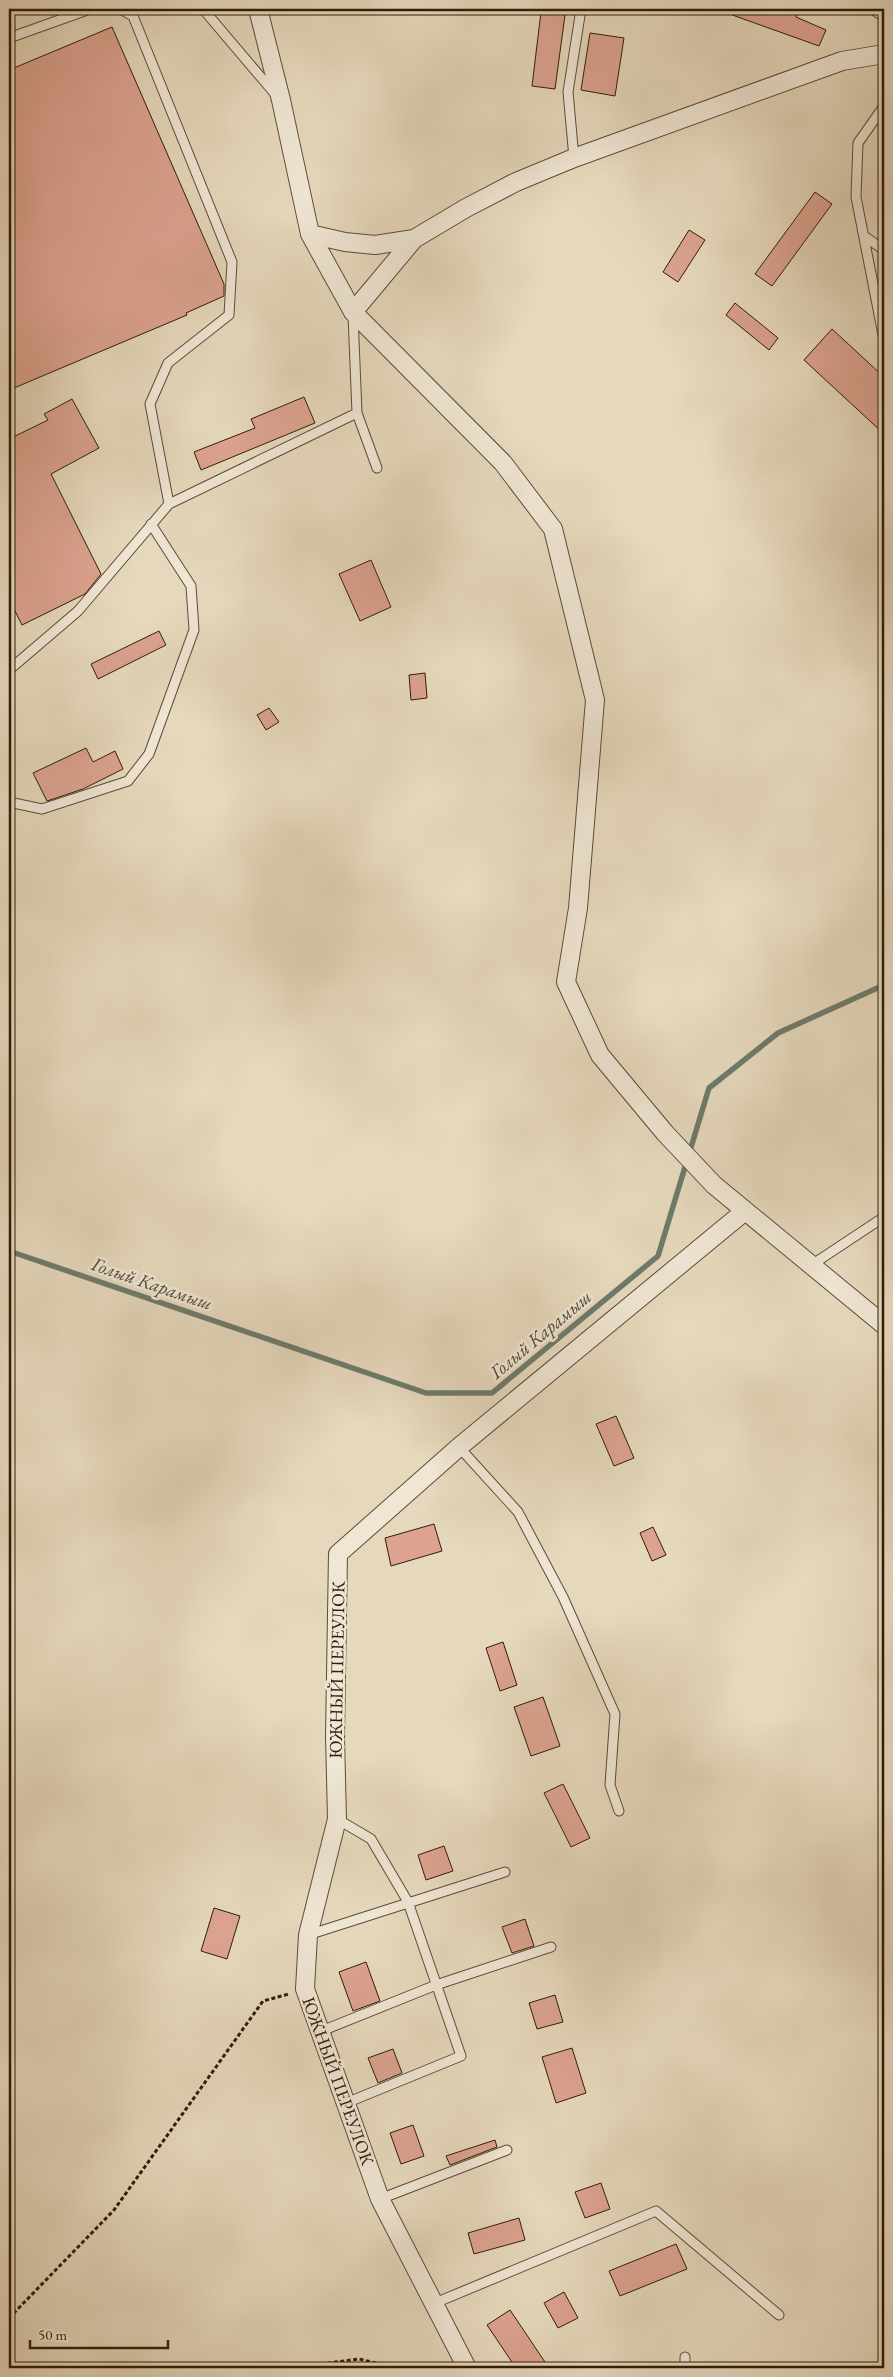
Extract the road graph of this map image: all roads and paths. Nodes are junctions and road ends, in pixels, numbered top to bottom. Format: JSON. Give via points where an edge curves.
{"nodes":[{"id":1,"x":90,"y":9,"type":"edge"},
{"id":2,"x":120,"y":9,"type":"edge"},
{"id":3,"x":203,"y":9,"type":"edge"},
{"id":4,"x":258,"y":9,"type":"edge"},
{"id":5,"x":581,"y":9,"type":"edge"},
{"id":6,"x":880,"y":9,"type":"edge"},
{"id":7,"x":884,"y":11,"type":"edge"},
{"id":8,"x":9,"y":38,"type":"edge"},
{"id":9,"x":884,"y":54,"type":"edge"},
{"id":10,"x":281,"y":100,"type":"junction"},
{"id":11,"x":884,"y":106,"type":"edge"},
{"id":12,"x":574,"y":158,"type":"junction"},
{"id":13,"x":310,"y":234,"type":"junction"},
{"id":14,"x":864,"y":236,"type":"junction"},
{"id":15,"x":414,"y":239,"type":"junction"},
{"id":16,"x":884,"y":250,"type":"edge"},
{"id":17,"x":353,"y":312,"type":"junction"},
{"id":18,"x":884,"y":340,"type":"edge"},
{"id":19,"x":357,"y":414,"type":"junction"},
{"id":20,"x":377,"y":468,"type":"dead end"},
{"id":21,"x":169,"y":504,"type":"junction"},
{"id":22,"x":151,"y":524,"type":"junction"},
{"id":23,"x":9,"y":670,"type":"edge"},
{"id":24,"x":9,"y":802,"type":"edge"},
{"id":25,"x":745,"y":1210,"type":"junction"},
{"id":26,"x":884,"y":1217,"type":"edge"},
{"id":27,"x":813,"y":1264,"type":"junction"},
{"id":28,"x":884,"y":1325,"type":"edge"},
{"id":29,"x":459,"y":1447,"type":"junction"},
{"id":30,"x":619,"y":1811,"type":"dead end"},
{"id":31,"x":338,"y":1819,"type":"junction"},
{"id":32,"x":505,"y":1872,"type":"dead end"},
{"id":33,"x":408,"y":1902,"type":"junction"},
{"id":34,"x":308,"y":1935,"type":"junction"},
{"id":35,"x":550,"y":1947,"type":"dead end"},
{"id":36,"x":436,"y":1985,"type":"junction"},
{"id":37,"x":305,"y":1989,"type":"junction"},
{"id":38,"x":319,"y":2032,"type":"junction"},
{"id":39,"x":346,"y":2103,"type":"junction"},
{"id":40,"x":507,"y":2150,"type":"dead end"},
{"id":41,"x":380,"y":2199,"type":"junction"},
{"id":42,"x":435,"y":2303,"type":"junction"},
{"id":43,"x":779,"y":2315,"type":"dead end"},
{"id":44,"x":9,"y":2318,"type":"edge"},
{"id":45,"x":685,"y":2357,"type":"dead end"},
{"id":46,"x":307,"y":2367,"type":"edge"},
{"id":47,"x":302,"y":2368,"type":"edge"},
{"id":48,"x":397,"y":2368,"type":"edge"},
{"id":49,"x":467,"y":2368,"type":"edge"},
{"id":50,"x":685,"y":2368,"type":"edge"}],
"edges":[{"from":1,"to":8,"type":"lane"},
{"from":2,"to":21,"type":"lane","via":[[133,16],[232,262],[229,315],[168,363],[150,404]]},
{"from":3,"to":10,"type":"lane"},
{"from":4,"to":10,"type":"street"},
{"from":5,"to":12,"type":"lane","via":[[568,92]]},
{"from":6,"to":7,"type":"street"},
{"from":9,"to":12,"type":"street","via":[[842,61]]},
{"from":10,"to":13,"type":"street"},
{"from":11,"to":14,"type":"lane","via":[[858,144],[856,196]]},
{"from":12,"to":15,"type":"street","via":[[516,182]]},
{"from":13,"to":15,"type":"street","via":[[375,245]]},
{"from":13,"to":17,"type":"street"},
{"from":14,"to":16,"type":"lane"},
{"from":14,"to":18,"type":"lane"},
{"from":15,"to":17,"type":"street"},
{"from":17,"to":19,"type":"lane"},
{"from":17,"to":25,"type":"street","via":[[503,463],[553,530],[595,700],[578,908],[566,982],[600,1054],[665,1134],[714,1185]]},
{"from":19,"to":20,"type":"lane"},
{"from":19,"to":21,"type":"lane"},
{"from":21,"to":22,"type":"lane"},
{"from":22,"to":23,"type":"lane","via":[[78,611]]},
{"from":22,"to":24,"type":"lane","via":[[191,586],[194,630],[149,754],[128,781],[42,809]]},
{"from":25,"to":27,"type":"street"},
{"from":25,"to":29,"type":"street","name":"ЮЖНЫЙ ПЕРЕУЛОК"},
{"from":26,"to":27,"type":"lane"},
{"from":27,"to":28,"type":"street"},
{"from":29,"to":30,"type":"lane","via":[[518,1512],[563,1597],[615,1714],[610,1785]]},
{"from":29,"to":31,"type":"street","name":"ЮЖНЫЙ ПЕРЕУЛОК","via":[[338,1554],[335,1736]]},
{"from":31,"to":33,"type":"lane","via":[[371,1839]]},
{"from":31,"to":34,"type":"street","name":"ЮЖНЫЙ ПЕРЕУЛОК"},
{"from":32,"to":33,"type":"lane"},
{"from":33,"to":34,"type":"lane"},
{"from":33,"to":36,"type":"lane"},
{"from":34,"to":37,"type":"street","name":"ЮЖНЫЙ ПЕРЕУЛОК"},
{"from":35,"to":36,"type":"lane"},
{"from":36,"to":38,"type":"lane"},
{"from":36,"to":39,"type":"lane","via":[[461,2056]]},
{"from":37,"to":38,"type":"street","name":"ЮЖНЫЙ ПЕРЕУЛОК"},
{"from":37,"to":44,"type":"path","via":[[263,2001],[114,2210]]},
{"from":38,"to":39,"type":"street","name":"ЮЖНЫЙ ПЕРЕУЛОК"},
{"from":39,"to":41,"type":"street","name":"ЮЖНЫЙ ПЕРЕУЛОК"},
{"from":40,"to":41,"type":"lane"},
{"from":41,"to":42,"type":"street","name":"ЮЖНЫЙ ПЕРЕУЛОК"},
{"from":42,"to":43,"type":"lane","via":[[656,2211]]},
{"from":42,"to":49,"type":"street","name":"ЮЖНЫЙ ПЕРЕУЛОК"},
{"from":45,"to":50,"type":"lane"},
{"from":46,"to":47,"type":"path"},
{"from":46,"to":48,"type":"path","via":[[358,2359]]}]}
